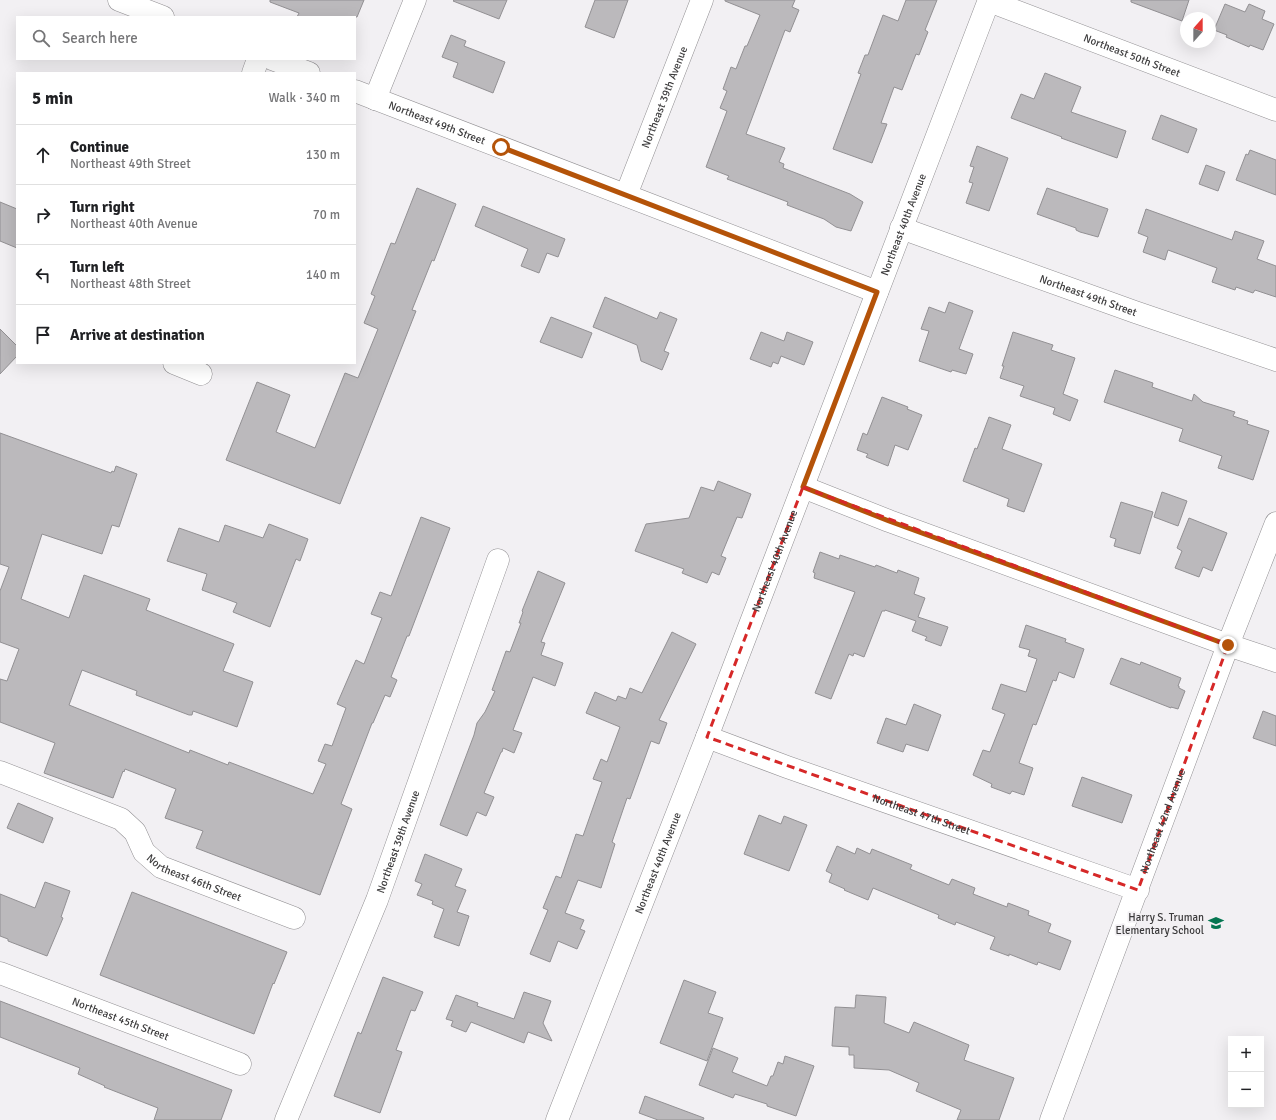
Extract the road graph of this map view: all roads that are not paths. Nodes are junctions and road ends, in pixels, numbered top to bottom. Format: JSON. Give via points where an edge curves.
{"nodes":[{"id":1,"x":416,"y":0,"type":"edge"},
{"id":2,"x":702,"y":0,"type":"edge"},
{"id":3,"x":989,"y":0,"type":"edge"},
{"id":4,"x":125,"y":1,"type":"edge"},
{"id":5,"x":161,"y":16,"type":"edge"},
{"id":6,"x":258,"y":60,"type":"edge"},
{"id":7,"x":275,"y":60,"type":"edge"},
{"id":8,"x":253,"y":72,"type":"edge"},
{"id":9,"x":306,"y":72,"type":"edge"},
{"id":10,"x":356,"y":91,"type":"edge"},
{"id":11,"x":375,"y":99,"type":"junction"},
{"id":12,"x":1276,"y":110,"type":"edge"},
{"id":13,"x":626,"y":195,"type":"junction"},
{"id":14,"x":902,"y":228,"type":"junction"},
{"id":15,"x":877,"y":292,"type":"junction"},
{"id":16,"x":1276,"y":360,"type":"edge"},
{"id":17,"x":176,"y":364,"type":"edge"},
{"id":18,"x":201,"y":374,"type":"dead end"},
{"id":19,"x":803,"y":487,"type":"junction"},
{"id":20,"x":1276,"y":524,"type":"edge"},
{"id":21,"x":498,"y":560,"type":"dead end"},
{"id":22,"x":1228,"y":645,"type":"junction"},
{"id":23,"x":1276,"y":661,"type":"edge"},
{"id":24,"x":707,"y":737,"type":"junction"},
{"id":25,"x":0,"y":772,"type":"edge"},
{"id":26,"x":1138,"y":890,"type":"junction"},
{"id":27,"x":294,"y":918,"type":"dead end"},
{"id":28,"x":0,"y":973,"type":"edge"},
{"id":29,"x":240,"y":1064,"type":"dead end"},
{"id":30,"x":286,"y":1120,"type":"edge"},
{"id":31,"x":557,"y":1120,"type":"edge"},
{"id":32,"x":1050,"y":1120,"type":"edge"}],
"edges":[{"from":1,"to":11,"type":"street"},
{"from":2,"to":13,"type":"street","name":"Northeast 39th Avenue"},
{"from":3,"to":12,"type":"street","name":"Northeast 50th Street"},
{"from":3,"to":14,"type":"street","name":"Northeast 40th Avenue"},
{"from":4,"to":5,"type":"street"},
{"from":6,"to":8,"type":"street"},
{"from":7,"to":9,"type":"street"},
{"from":10,"to":11,"type":"street","name":"Northeast 49th Street"},
{"from":11,"to":13,"type":"street","name":"Northeast 49th Street"},
{"from":13,"to":15,"type":"street","name":"Northeast 49th Street"},
{"from":14,"to":15,"type":"street","name":"Northeast 40th Avenue"},
{"from":14,"to":16,"type":"street","name":"Northeast 49th Street"},
{"from":15,"to":19,"type":"street","name":"Northeast 40th Avenue"},
{"from":17,"to":18,"type":"street"},
{"from":19,"to":22,"type":"street"},
{"from":19,"to":24,"type":"street","name":"Northeast 40th Avenue"},
{"from":20,"to":22,"type":"street","name":"Northeast 42nd Avenue"},
{"from":21,"to":30,"type":"street","name":"Northeast 39th Avenue","via":[[377,900]]},
{"from":22,"to":23,"type":"street"},
{"from":22,"to":26,"type":"street","name":"Northeast 42nd Avenue"},
{"from":24,"to":26,"type":"street","name":"Northeast 47th Street"},
{"from":24,"to":31,"type":"street","name":"Northeast 40th Avenue"},
{"from":25,"to":27,"type":"street","name":"Northeast 46th Street","via":[[121,819],[135,832],[144,852],[161,867]]},
{"from":26,"to":32,"type":"street","name":"Northeast 42nd Avenue"},
{"from":28,"to":29,"type":"street","name":"Northeast 45th Street"}]}
